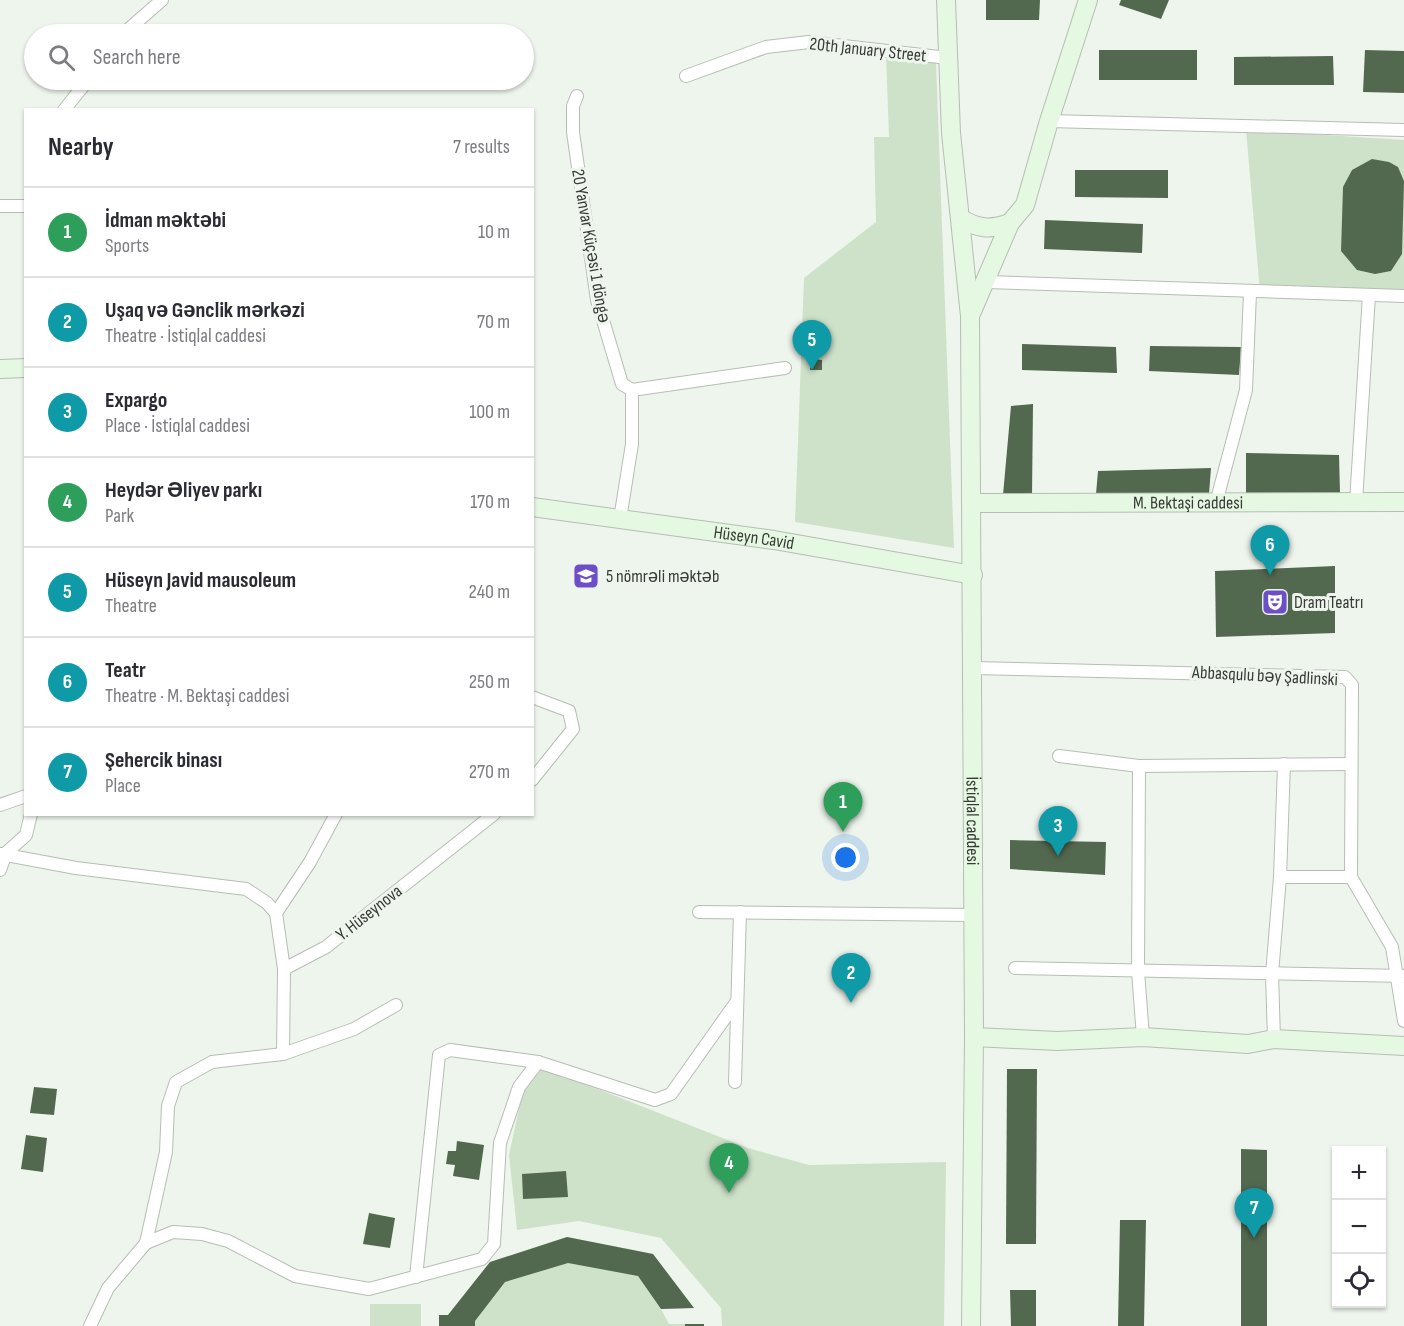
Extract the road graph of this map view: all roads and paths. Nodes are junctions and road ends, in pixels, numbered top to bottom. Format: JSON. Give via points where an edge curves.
{"nodes":[{"id":1,"x":162,"y":0,"type":"edge"},
{"id":2,"x":945,"y":0,"type":"edge"},
{"id":3,"x":1088,"y":0,"type":"edge"},
{"id":4,"x":134,"y":24,"type":"edge"},
{"id":5,"x":948,"y":58,"type":"junction"},
{"id":6,"x":686,"y":76,"type":"dead end"},
{"id":7,"x":80,"y":90,"type":"edge"},
{"id":8,"x":577,"y":96,"type":"dead end"},
{"id":9,"x":66,"y":108,"type":"edge"},
{"id":10,"x":1049,"y":120,"type":"junction"},
{"id":11,"x":1404,"y":130,"type":"edge"},
{"id":12,"x":0,"y":206,"type":"edge"},
{"id":13,"x":24,"y":206,"type":"edge"},
{"id":14,"x":960,"y":218,"type":"junction"},
{"id":15,"x":1010,"y":223,"type":"junction"},
{"id":16,"x":987,"y":282,"type":"junction"},
{"id":17,"x":1250,"y":293,"type":"junction"},
{"id":18,"x":1369,"y":295,"type":"junction"},
{"id":19,"x":1404,"y":296,"type":"edge"},
{"id":20,"x":970,"y":316,"type":"junction"},
{"id":21,"x":24,"y":368,"type":"edge"},
{"id":22,"x":785,"y":368,"type":"dead end"},
{"id":23,"x":0,"y":369,"type":"edge"},
{"id":24,"x":632,"y":390,"type":"junction"},
{"id":25,"x":1356,"y":502,"type":"junction"},
{"id":26,"x":1404,"y":502,"type":"edge"},
{"id":27,"x":972,"y":503,"type":"junction"},
{"id":28,"x":1216,"y":503,"type":"junction"},
{"id":29,"x":534,"y":507,"type":"edge"},
{"id":30,"x":621,"y":519,"type":"junction"},
{"id":31,"x":973,"y":575,"type":"junction"},
{"id":32,"x":972,"y":668,"type":"junction"},
{"id":33,"x":534,"y":698,"type":"edge"},
{"id":34,"x":1059,"y":756,"type":"dead end"},
{"id":35,"x":1284,"y":764,"type":"junction"},
{"id":36,"x":1351,"y":764,"type":"junction"},
{"id":37,"x":1139,"y":766,"type":"junction"},
{"id":38,"x":534,"y":778,"type":"edge"},
{"id":39,"x":24,"y":797,"type":"edge"},
{"id":40,"x":0,"y":805,"type":"edge"},
{"id":41,"x":31,"y":816,"type":"edge"},
{"id":42,"x":335,"y":816,"type":"edge"},
{"id":43,"x":491,"y":816,"type":"edge"},
{"id":44,"x":3,"y":853,"type":"edge"},
{"id":45,"x":0,"y":870,"type":"edge"},
{"id":46,"x":1280,"y":877,"type":"junction"},
{"id":47,"x":1351,"y":877,"type":"junction"},
{"id":48,"x":699,"y":912,"type":"dead end"},
{"id":49,"x":740,"y":912,"type":"junction"},
{"id":50,"x":276,"y":913,"type":"junction"},
{"id":51,"x":973,"y":915,"type":"junction"},
{"id":52,"x":1015,"y":968,"type":"dead end"},
{"id":53,"x":284,"y":969,"type":"junction"},
{"id":54,"x":1138,"y":971,"type":"junction"},
{"id":55,"x":1272,"y":974,"type":"junction"},
{"id":56,"x":1401,"y":977,"type":"edge"},
{"id":57,"x":737,"y":1001,"type":"junction"},
{"id":58,"x":396,"y":1005,"type":"dead end"},
{"id":59,"x":1404,"y":1022,"type":"edge"},
{"id":60,"x":974,"y":1037,"type":"junction"},
{"id":61,"x":1143,"y":1037,"type":"junction"},
{"id":62,"x":1274,"y":1039,"type":"junction"},
{"id":63,"x":1404,"y":1046,"type":"edge"},
{"id":64,"x":283,"y":1054,"type":"junction"},
{"id":65,"x":538,"y":1062,"type":"junction"},
{"id":66,"x":735,"y":1082,"type":"dead end"},
{"id":67,"x":146,"y":1243,"type":"junction"},
{"id":68,"x":416,"y":1277,"type":"junction"},
{"id":69,"x":90,"y":1326,"type":"edge"},
{"id":70,"x":971,"y":1326,"type":"edge"}],
"edges":[{"from":1,"to":4,"type":"street"},
{"from":2,"to":5,"type":"main road","name":"İstiqlal caddesi"},
{"from":3,"to":10,"type":"main road"},
{"from":5,"to":6,"type":"street","name":"20th January Street","via":[[809,42],[766,48]]},
{"from":5,"to":14,"type":"main road","name":"İstiqlal caddesi"},
{"from":7,"to":9,"type":"street"},
{"from":8,"to":24,"type":"street","name":"20 Yanvar Küçəsi 1 döngə","via":[[573,132],[597,300],[622,384]]},
{"from":10,"to":11,"type":"street"},
{"from":10,"to":15,"type":"main road","via":[[1025,205]]},
{"from":12,"to":13,"type":"street"},
{"from":14,"to":15,"type":"main road","via":[[983,228]]},
{"from":14,"to":20,"type":"main road","name":"İstiqlal caddesi"},
{"from":15,"to":16,"type":"main road"},
{"from":16,"to":17,"type":"street"},
{"from":16,"to":20,"type":"main road"},
{"from":17,"to":18,"type":"street"},
{"from":17,"to":28,"type":"street","via":[[1246,390]]},
{"from":18,"to":19,"type":"street"},
{"from":18,"to":25,"type":"street"},
{"from":20,"to":27,"type":"main road","name":"İstiqlal caddesi"},
{"from":21,"to":23,"type":"main road"},
{"from":22,"to":24,"type":"street"},
{"from":24,"to":30,"type":"street","via":[[632,444]]},
{"from":25,"to":26,"type":"main road","name":"M. Bektaşi caddesi"},
{"from":25,"to":28,"type":"main road","name":"M. Bektaşi caddesi"},
{"from":27,"to":28,"type":"main road","name":"M. Bektaşi caddesi"},
{"from":27,"to":31,"type":"main road","name":"İstiqlal caddesi"},
{"from":29,"to":30,"type":"main road","name":"Hüseyn Cavid"},
{"from":30,"to":31,"type":"main road","name":"Hüseyn Cavid"},
{"from":31,"to":32,"type":"main road","name":"İstiqlal caddesi"},
{"from":32,"to":36,"type":"street","name":"Abbasqulu bəy Şadlinski","via":[[1345,677],[1352,685]]},
{"from":32,"to":51,"type":"main road","name":"İstiqlal caddesi"},
{"from":33,"to":38,"type":"street","via":[[569,711],[573,729]]},
{"from":34,"to":37,"type":"street"},
{"from":35,"to":36,"type":"street"},
{"from":35,"to":37,"type":"street"},
{"from":35,"to":46,"type":"street"},
{"from":36,"to":47,"type":"street","name":"Abbasqulu bəy Şadlinski"},
{"from":37,"to":54,"type":"street"},
{"from":39,"to":40,"type":"street"},
{"from":41,"to":44,"type":"street","via":[[26,835]]},
{"from":42,"to":50,"type":"street"},
{"from":43,"to":53,"type":"street","name":"Y. Hüseynova","via":[[326,946]]},
{"from":44,"to":45,"type":"street"},
{"from":44,"to":50,"type":"street","via":[[76,868],[246,889]]},
{"from":46,"to":47,"type":"street"},
{"from":46,"to":55,"type":"street"},
{"from":47,"to":56,"type":"street","via":[[1392,947]]},
{"from":48,"to":49,"type":"street"},
{"from":49,"to":51,"type":"street"},
{"from":49,"to":57,"type":"street"},
{"from":50,"to":53,"type":"street"},
{"from":51,"to":60,"type":"main road","name":"İstiqlal caddesi"},
{"from":52,"to":54,"type":"street"},
{"from":53,"to":64,"type":"street"},
{"from":54,"to":55,"type":"street"},
{"from":54,"to":61,"type":"street"},
{"from":55,"to":56,"type":"street"},
{"from":55,"to":62,"type":"street"},
{"from":56,"to":59,"type":"street"},
{"from":57,"to":65,"type":"street","via":[[671,1094],[655,1100]]},
{"from":57,"to":66,"type":"street"},
{"from":58,"to":64,"type":"street","via":[[354,1029]]},
{"from":60,"to":61,"type":"main road","via":[[1057,1041]]},
{"from":60,"to":70,"type":"main road","name":"İstiqlal caddesi"},
{"from":61,"to":62,"type":"main road","via":[[1248,1044]]},
{"from":62,"to":63,"type":"main road"},
{"from":64,"to":67,"type":"street","via":[[212,1062],[176,1082],[168,1106],[166,1152]]},
{"from":65,"to":68,"type":"street","via":[[519,1087],[500,1143],[494,1244],[482,1260]]},
{"from":65,"to":68,"type":"street","via":[[450,1050],[439,1055]]},
{"from":67,"to":68,"type":"street","via":[[173,1232],[188,1231],[228,1241],[295,1276],[369,1289]]},
{"from":67,"to":69,"type":"street","via":[[108,1288]]}]}
